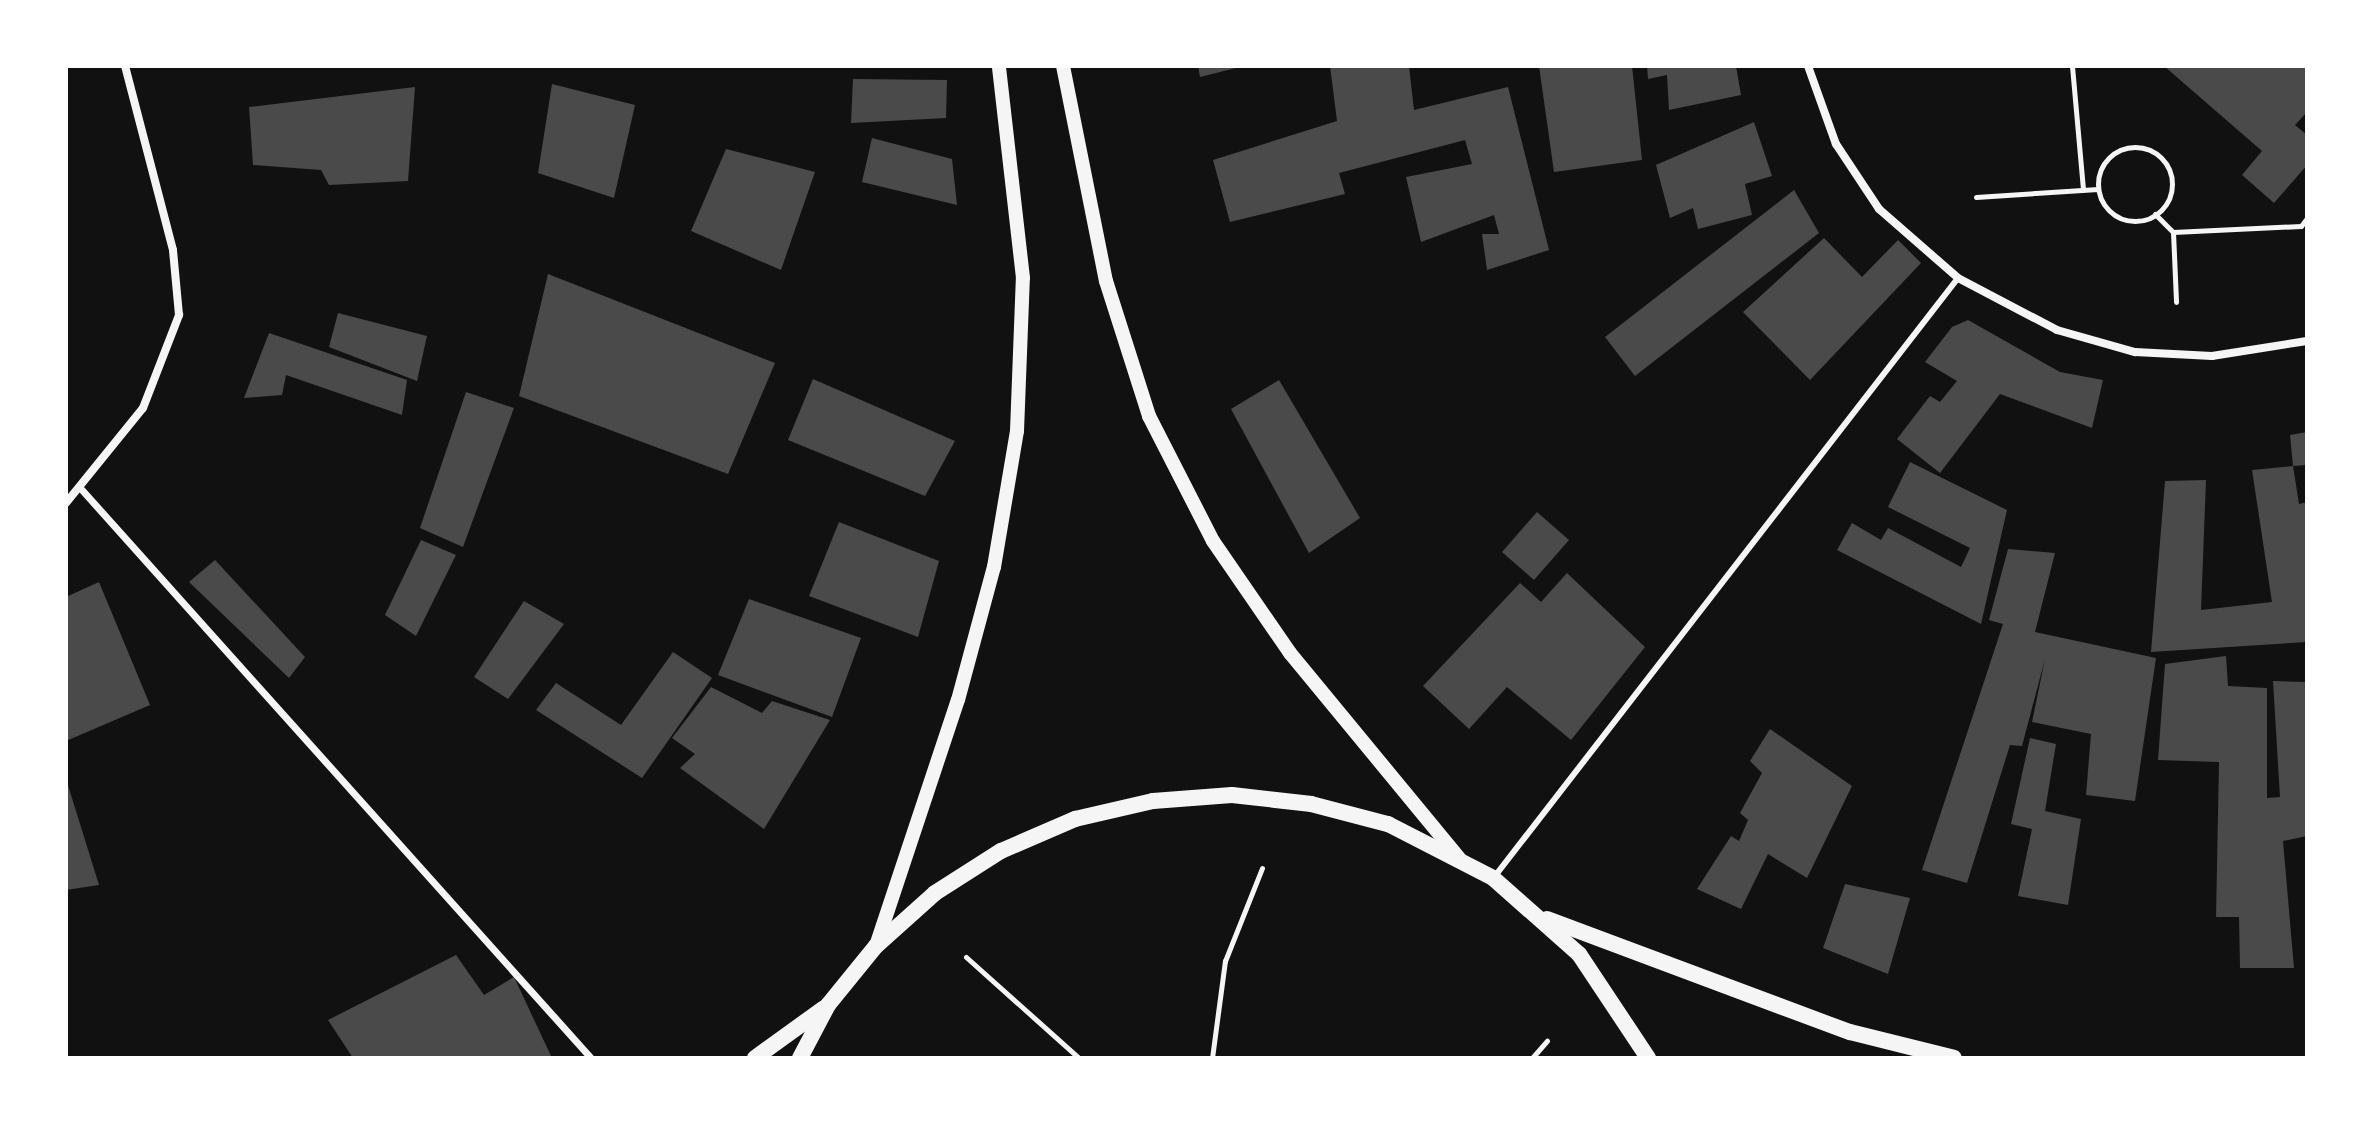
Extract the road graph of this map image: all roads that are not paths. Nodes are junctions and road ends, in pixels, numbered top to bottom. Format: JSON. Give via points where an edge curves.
{"nodes":[{"id":1,"x":125,"y":66,"type":"edge"},
{"id":2,"x":999,"y":66,"type":"edge"},
{"id":3,"x":1063,"y":66,"type":"edge"},
{"id":4,"x":1808,"y":66,"type":"edge"},
{"id":5,"x":1958,"y":278,"type":"junction"},
{"id":6,"x":2307,"y":341,"type":"edge"},
{"id":7,"x":82,"y":490,"type":"junction"},
{"id":8,"x":66,"y":503,"type":"edge"},
{"id":9,"x":1459,"y":858,"type":"junction"},
{"id":10,"x":1493,"y":878,"type":"junction"},
{"id":11,"x":1542,"y":916,"type":"junction"},
{"id":12,"x":876,"y":946,"type":"junction"},
{"id":13,"x":828,"y":1005,"type":"junction"},
{"id":14,"x":591,"y":1058,"type":"edge"},
{"id":15,"x":755,"y":1058,"type":"edge"},
{"id":16,"x":800,"y":1058,"type":"edge"},
{"id":17,"x":1648,"y":1058,"type":"edge"},
{"id":18,"x":1954,"y":1058,"type":"edge"}],
"edges":[{"from":1,"to":7,"type":"street","via":[[173,250],[179,315],[143,408]]},
{"from":2,"to":12,"type":"street","via":[[1023,278],[1017,431],[994,567],[958,700]]},
{"from":3,"to":9,"type":"street","via":[[1106,281],[1149,416],[1213,541],[1290,653]]},
{"from":4,"to":5,"type":"street","via":[[1836,144],[1879,209]]},
{"from":5,"to":6,"type":"street","via":[[2057,330],[2135,352],[2212,356]]},
{"from":5,"to":10,"type":"lane"},
{"from":7,"to":8,"type":"street"},
{"from":7,"to":14,"type":"street"},
{"from":9,"to":10,"type":"main road"},
{"from":9,"to":12,"type":"main road","via":[[1388,824],[1311,804],[1232,795],[1153,801],[1075,819],[1001,851],[935,893]]},
{"from":10,"to":11,"type":"main road"},
{"from":11,"to":17,"type":"main road","via":[[1612,996]]},
{"from":11,"to":18,"type":"main road","via":[[1756,1000]]},
{"from":12,"to":13,"type":"main road"},
{"from":13,"to":15,"type":"main road"},
{"from":13,"to":16,"type":"main road"}]}
